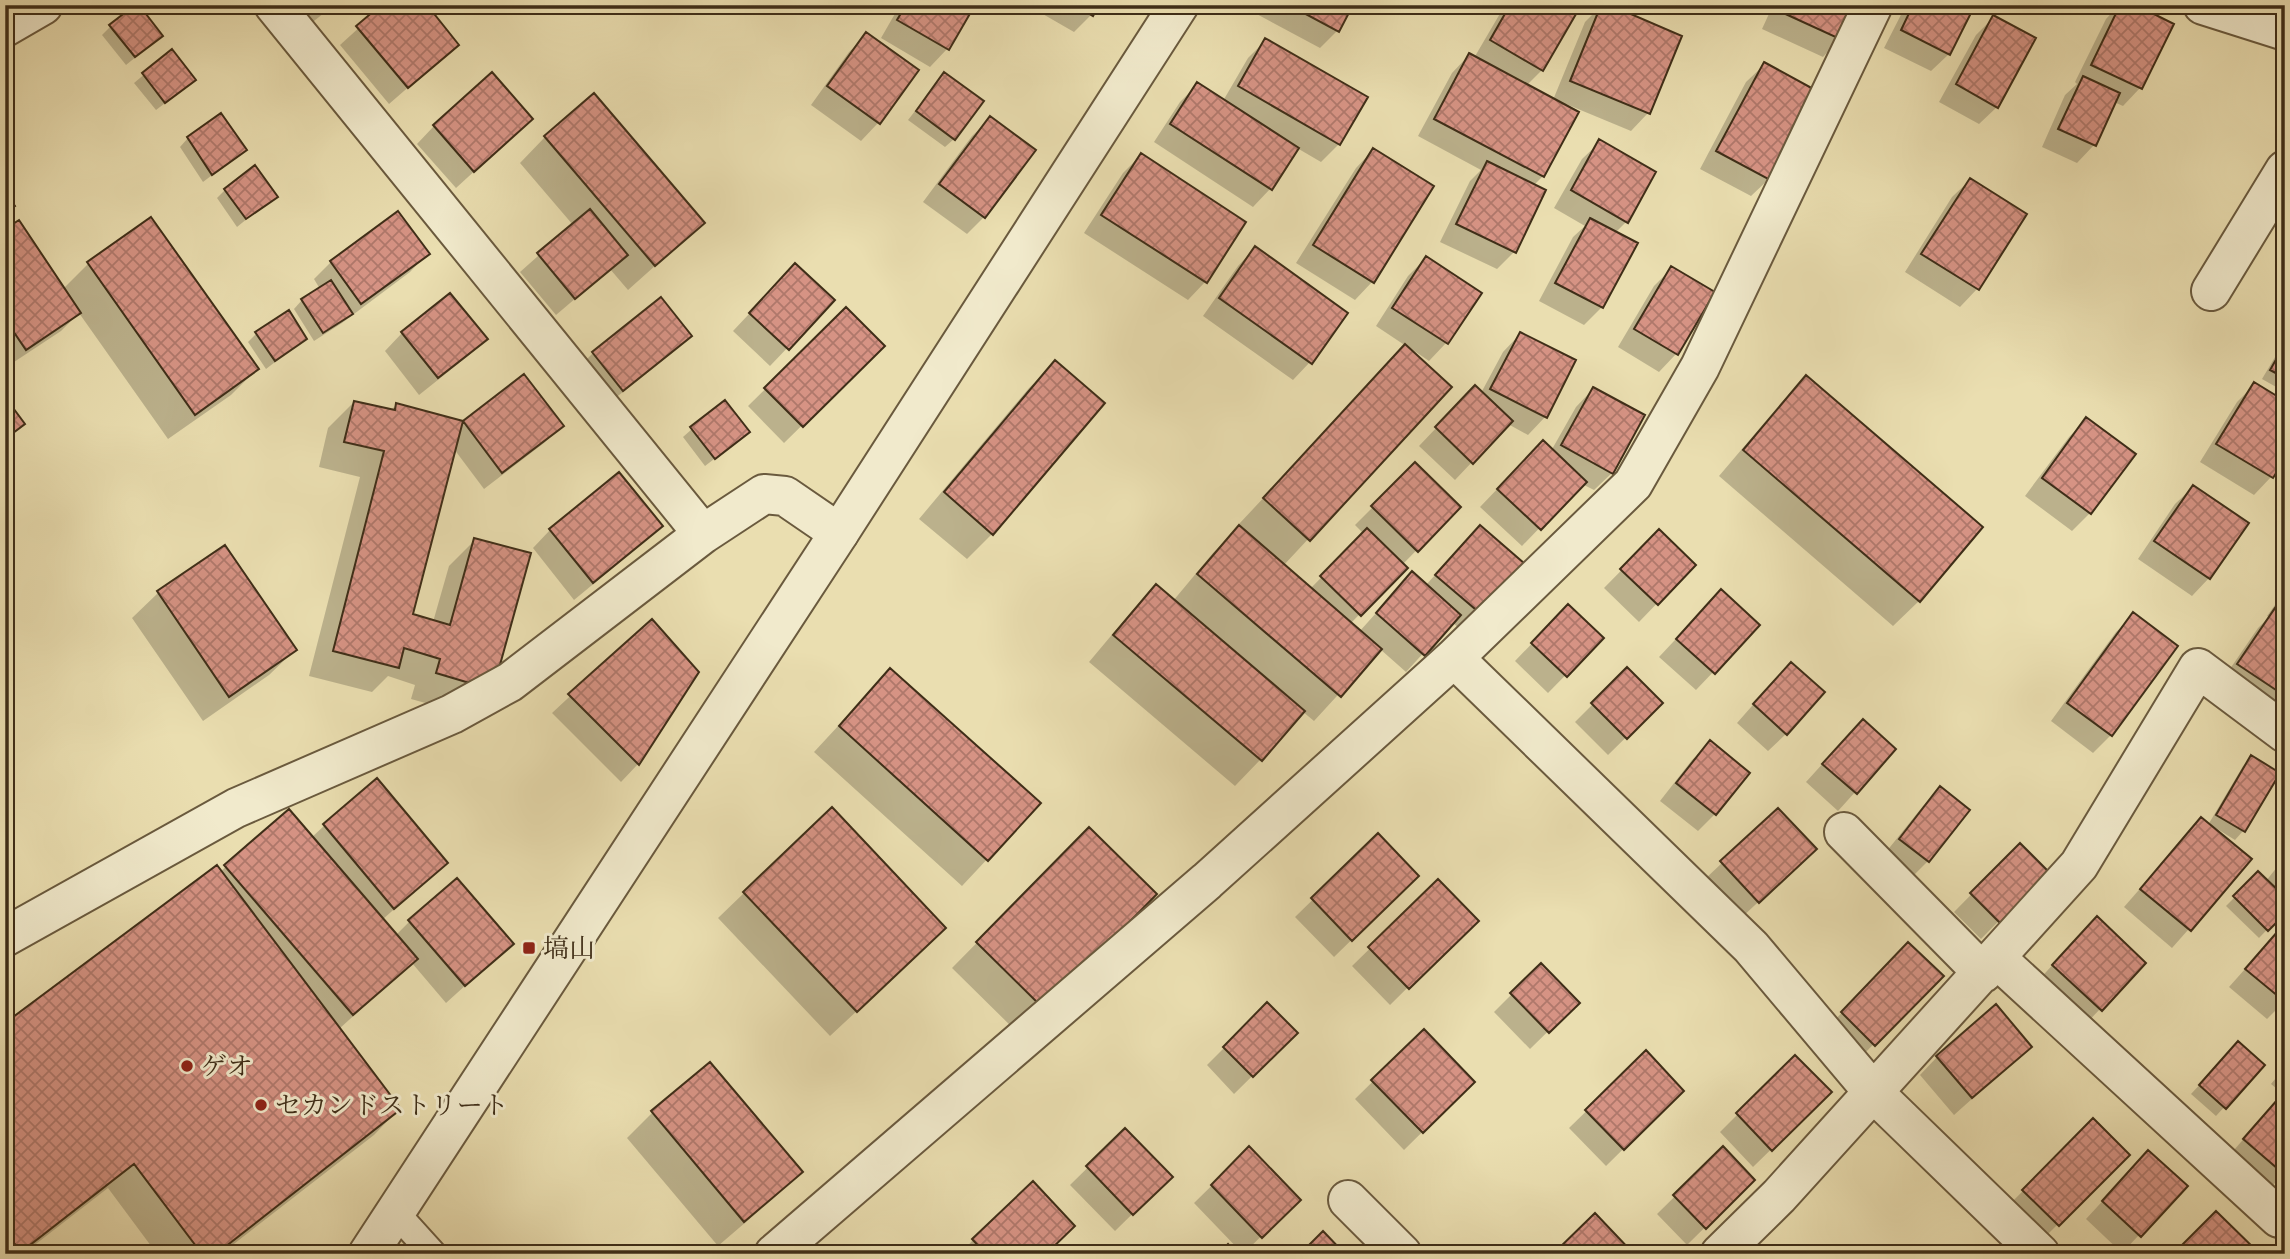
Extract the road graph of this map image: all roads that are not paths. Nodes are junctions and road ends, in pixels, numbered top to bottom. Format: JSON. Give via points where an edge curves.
{"nodes":[{"id":1,"x":43,"y":5,"type":"edge"},
{"id":2,"x":274,"y":5,"type":"edge"},
{"id":3,"x":1179,"y":5,"type":"edge"},
{"id":4,"x":1873,"y":5,"type":"edge"},
{"id":5,"x":2203,"y":5,"type":"edge"},
{"id":6,"x":5,"y":27,"type":"edge"},
{"id":7,"x":2285,"y":31,"type":"edge"},
{"id":8,"x":2285,"y":170,"type":"edge"},
{"id":9,"x":2211,"y":290,"type":"dead end"},
{"id":10,"x":839,"y":533,"type":"junction"},
{"id":11,"x":704,"y":534,"type":"junction"},
{"id":12,"x":1454,"y":658,"type":"junction"},
{"id":13,"x":2285,"y":733,"type":"edge"},
{"id":14,"x":1844,"y":832,"type":"dead end"},
{"id":15,"x":5,"y":937,"type":"edge"},
{"id":16,"x":1989,"y":966,"type":"junction"},
{"id":17,"x":1874,"y":1093,"type":"junction"},
{"id":18,"x":1348,"y":1200,"type":"dead end"},
{"id":19,"x":396,"y":1212,"type":"junction"},
{"id":20,"x":2279,"y":1218,"type":"dead end"},
{"id":21,"x":368,"y":1254,"type":"edge"},
{"id":22,"x":433,"y":1254,"type":"edge"},
{"id":23,"x":774,"y":1254,"type":"edge"},
{"id":24,"x":1402,"y":1254,"type":"edge"},
{"id":25,"x":1720,"y":1254,"type":"edge"},
{"id":26,"x":2040,"y":1254,"type":"edge"}],
"edges":[{"from":1,"to":6,"type":"street"},
{"from":2,"to":11,"type":"street"},
{"from":3,"to":10,"type":"street"},
{"from":4,"to":12,"type":"street","via":[[1700,367],[1633,484]]},
{"from":5,"to":7,"type":"street"},
{"from":8,"to":9,"type":"street"},
{"from":10,"to":11,"type":"street","via":[[785,496],[764,494]]},
{"from":10,"to":19,"type":"street"},
{"from":11,"to":15,"type":"street","via":[[510,682],[452,714],[236,808]]},
{"from":12,"to":17,"type":"street","via":[[1751,947]]},
{"from":12,"to":23,"type":"street","via":[[1207,881]]},
{"from":13,"to":16,"type":"street","via":[[2198,668],[2079,865]]},
{"from":14,"to":16,"type":"street"},
{"from":16,"to":17,"type":"street"},
{"from":16,"to":20,"type":"street"},
{"from":17,"to":25,"type":"street"},
{"from":17,"to":26,"type":"street"},
{"from":18,"to":24,"type":"street"},
{"from":19,"to":21,"type":"street"},
{"from":19,"to":22,"type":"lane"}]}
